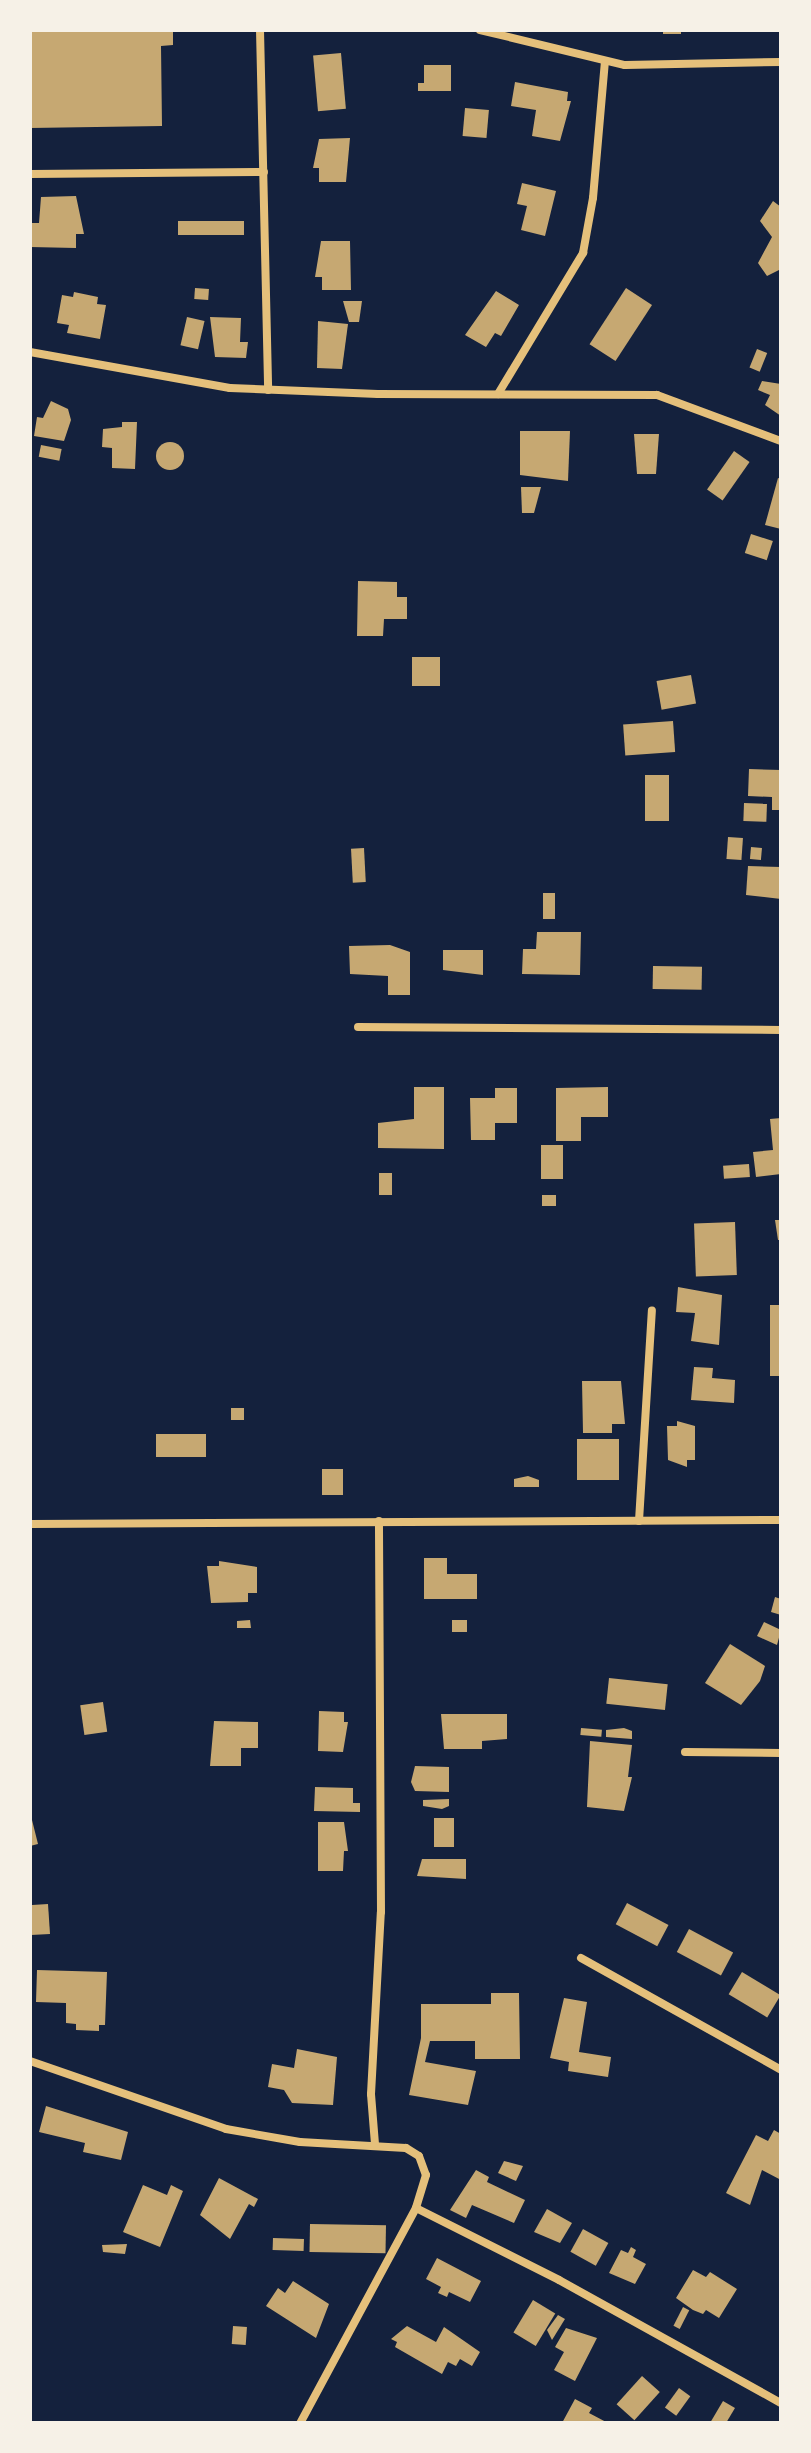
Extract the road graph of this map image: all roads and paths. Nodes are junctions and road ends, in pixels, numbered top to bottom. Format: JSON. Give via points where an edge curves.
{"nodes":[{"id":1,"x":260,"y":30,"type":"edge"},
{"id":2,"x":480,"y":30,"type":"edge"},
{"id":3,"x":605,"y":62,"type":"junction"},
{"id":4,"x":781,"y":62,"type":"edge"},
{"id":5,"x":264,"y":172,"type":"junction"},
{"id":6,"x":30,"y":174,"type":"edge"},
{"id":7,"x":30,"y":352,"type":"edge"},
{"id":8,"x":268,"y":390,"type":"junction"},
{"id":9,"x":498,"y":394,"type":"junction"},
{"id":10,"x":781,"y":441,"type":"edge"},
{"id":11,"x":358,"y":1027,"type":"dead end"},
{"id":12,"x":781,"y":1030,"type":"edge"},
{"id":13,"x":652,"y":1310,"type":"dead end"},
{"id":14,"x":781,"y":1520,"type":"edge"},
{"id":15,"x":379,"y":1521,"type":"junction"},
{"id":16,"x":639,"y":1521,"type":"junction"},
{"id":17,"x":30,"y":1524,"type":"edge"},
{"id":18,"x":685,"y":1752,"type":"dead end"},
{"id":19,"x":781,"y":1753,"type":"edge"},
{"id":20,"x":581,"y":1958,"type":"dead end"},
{"id":21,"x":30,"y":2061,"type":"edge"},
{"id":22,"x":781,"y":2070,"type":"edge"},
{"id":23,"x":375,"y":2144,"type":"junction"},
{"id":24,"x":416,"y":2208,"type":"junction"},
{"id":25,"x":781,"y":2403,"type":"edge"},
{"id":26,"x":300,"y":2423,"type":"edge"}],
"edges":[{"from":1,"to":5,"type":"street"},
{"from":2,"to":3,"type":"street"},
{"from":3,"to":4,"type":"street"},
{"from":3,"to":9,"type":"street","via":[[583,253]]},
{"from":5,"to":6,"type":"street"},
{"from":5,"to":8,"type":"street"},
{"from":7,"to":8,"type":"street","via":[[167,380]]},
{"from":8,"to":9,"type":"street"},
{"from":9,"to":10,"type":"street","via":[[657,395]]},
{"from":11,"to":12,"type":"street"},
{"from":13,"to":16,"type":"street"},
{"from":14,"to":16,"type":"street"},
{"from":15,"to":16,"type":"street"},
{"from":15,"to":17,"type":"street"},
{"from":15,"to":23,"type":"street","via":[[381,1912],[371,2094]]},
{"from":18,"to":19,"type":"street"},
{"from":20,"to":22,"type":"street"},
{"from":21,"to":23,"type":"street","via":[[226,2129],[300,2142]]},
{"from":23,"to":24,"type":"street","via":[[406,2148],[423,2163],[426,2175]]},
{"from":24,"to":25,"type":"street"},
{"from":24,"to":26,"type":"street"}]}
